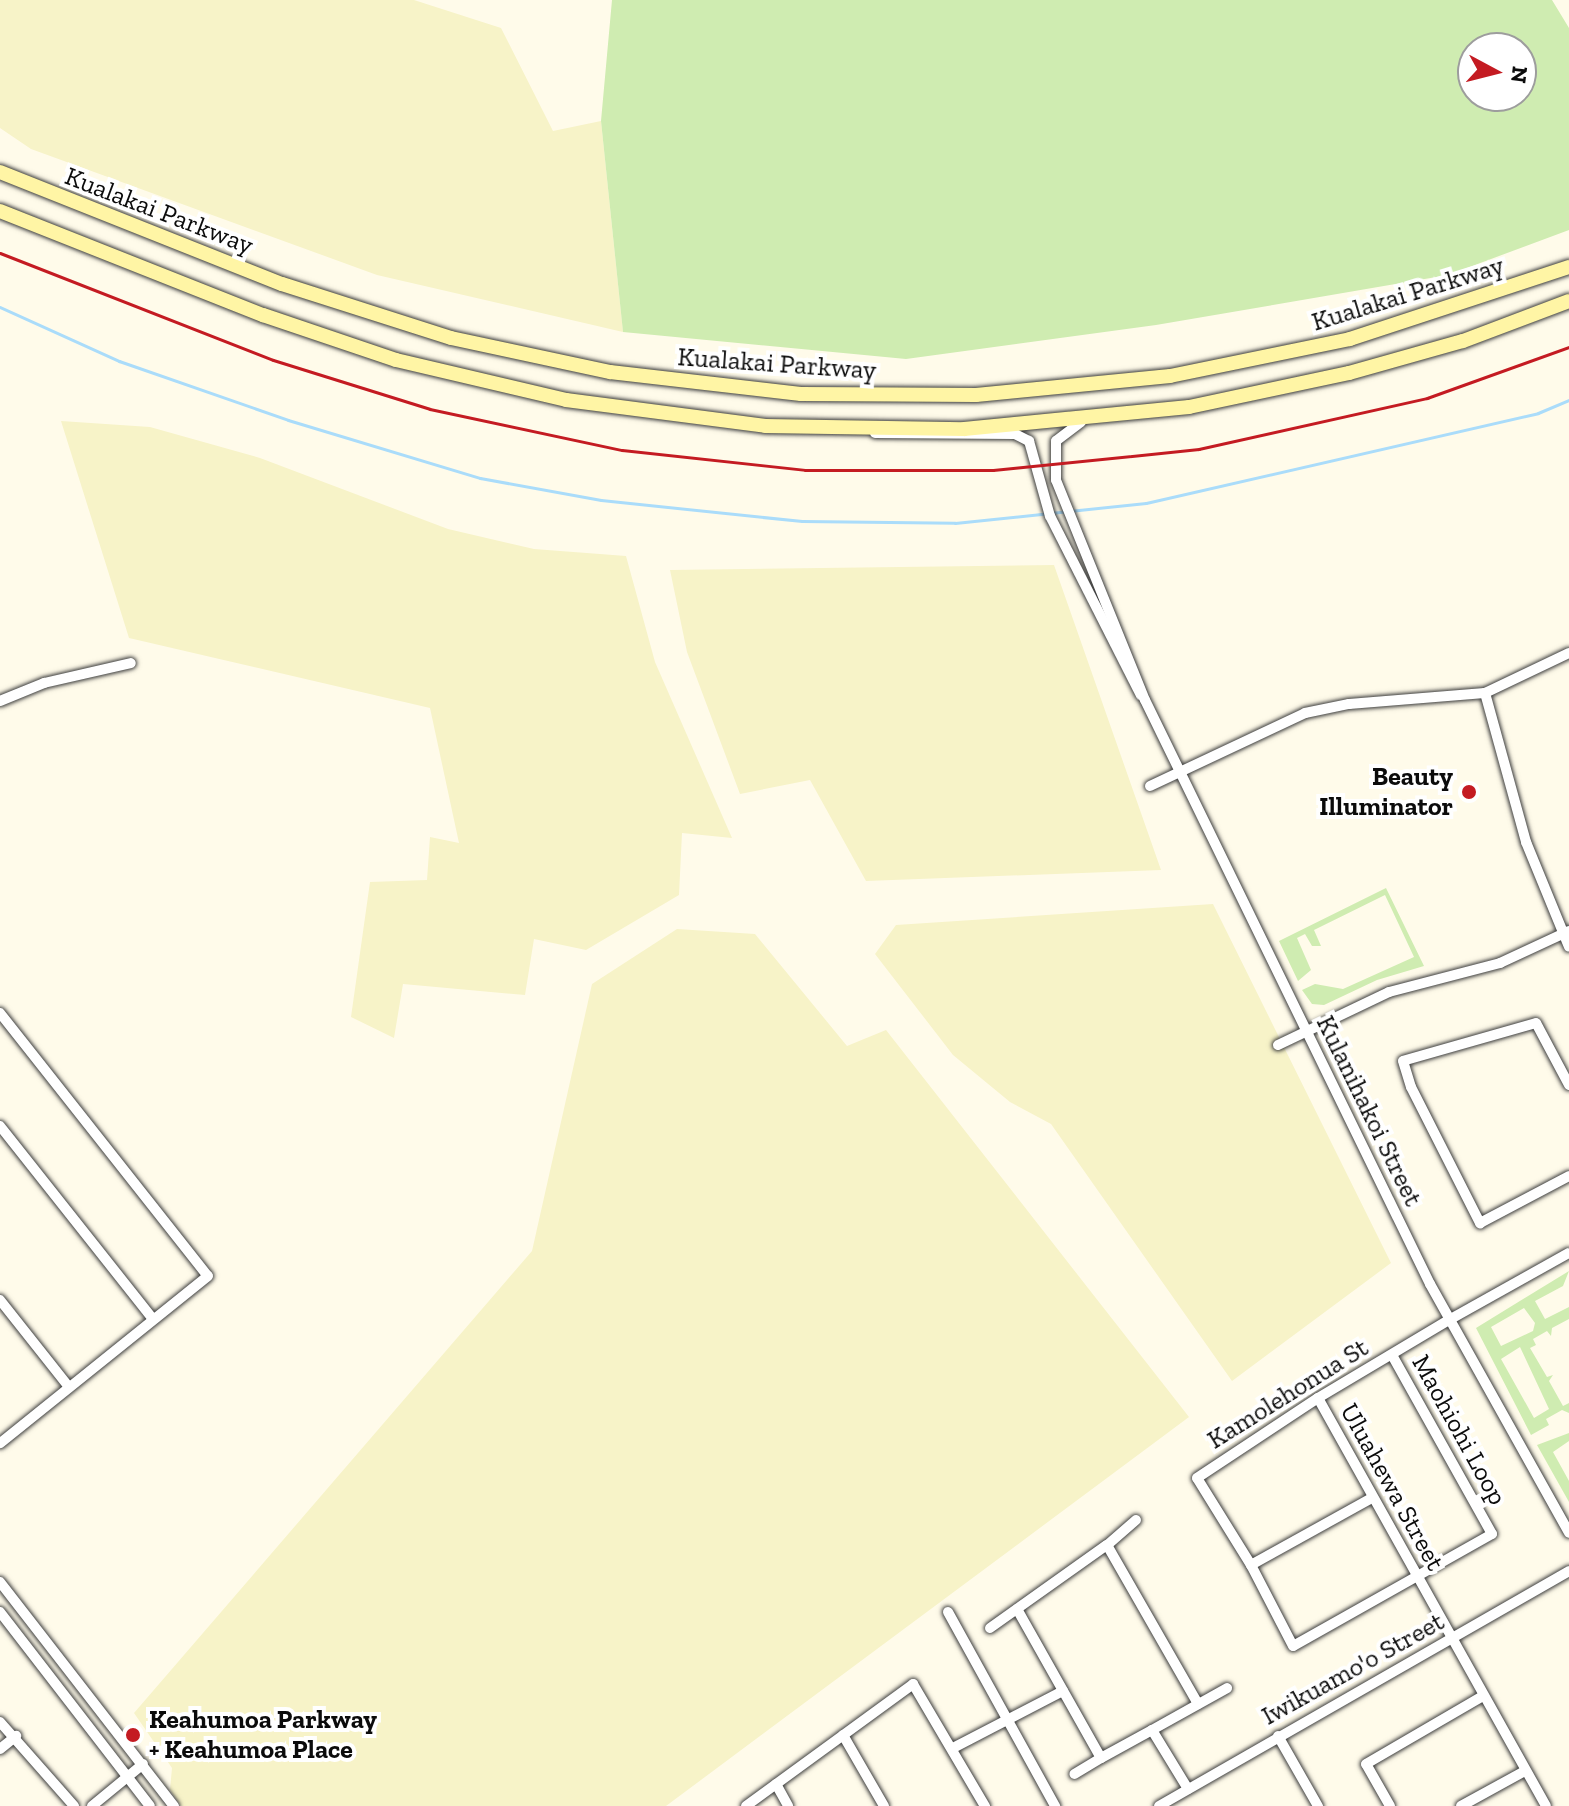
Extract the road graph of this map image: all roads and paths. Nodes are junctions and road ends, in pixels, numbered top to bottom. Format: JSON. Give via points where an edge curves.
{"nodes":[{"id":1,"x":0,"y":173,"type":"edge"},
{"id":2,"x":0,"y":211,"type":"edge"},
{"id":3,"x":1569,"y":267,"type":"edge"},
{"id":4,"x":1569,"y":301,"type":"edge"},
{"id":5,"x":1090,"y":420,"type":"junction"},
{"id":6,"x":841,"y":429,"type":"junction"},
{"id":7,"x":1569,"y":653,"type":"edge"},
{"id":8,"x":131,"y":663,"type":"dead end"},
{"id":9,"x":1485,"y":693,"type":"junction"},
{"id":10,"x":1145,"y":700,"type":"junction"},
{"id":11,"x":0,"y":701,"type":"edge"},
{"id":12,"x":1180,"y":772,"type":"junction"},
{"id":13,"x":1150,"y":786,"type":"dead end"},
{"id":14,"x":1566,"y":933,"type":"edge"},
{"id":15,"x":1569,"y":947,"type":"edge"},
{"id":16,"x":0,"y":1013,"type":"edge"},
{"id":17,"x":1306,"y":1032,"type":"junction"},
{"id":18,"x":1278,"y":1045,"type":"dead end"},
{"id":19,"x":1568,"y":1079,"type":"edge"},
{"id":20,"x":0,"y":1126,"type":"edge"},
{"id":21,"x":1569,"y":1176,"type":"edge"},
{"id":22,"x":1569,"y":1253,"type":"edge"},
{"id":23,"x":0,"y":1300,"type":"edge"},
{"id":24,"x":153,"y":1319,"type":"junction"},
{"id":25,"x":1449,"y":1320,"type":"junction"},
{"id":26,"x":1392,"y":1355,"type":"junction"},
{"id":27,"x":69,"y":1387,"type":"junction"},
{"id":28,"x":1318,"y":1398,"type":"junction"},
{"id":29,"x":0,"y":1443,"type":"edge"},
{"id":30,"x":1372,"y":1498,"type":"junction"},
{"id":31,"x":1136,"y":1520,"type":"dead end"},
{"id":32,"x":1569,"y":1533,"type":"edge"},
{"id":33,"x":1107,"y":1545,"type":"junction"},
{"id":34,"x":1251,"y":1565,"type":"junction"},
{"id":35,"x":1569,"y":1571,"type":"edge"},
{"id":36,"x":1417,"y":1579,"type":"junction"},
{"id":37,"x":0,"y":1582,"type":"edge"},
{"id":38,"x":1017,"y":1609,"type":"junction"},
{"id":39,"x":0,"y":1612,"type":"edge"},
{"id":40,"x":948,"y":1612,"type":"dead end"},
{"id":41,"x":990,"y":1628,"type":"dead end"},
{"id":42,"x":1452,"y":1639,"type":"junction"},
{"id":43,"x":1227,"y":1688,"type":"dead end"},
{"id":44,"x":1063,"y":1691,"type":"junction"},
{"id":45,"x":1483,"y":1696,"type":"junction"},
{"id":46,"x":1198,"y":1704,"type":"junction"},
{"id":47,"x":1008,"y":1720,"type":"junction"},
{"id":48,"x":0,"y":1722,"type":"edge"},
{"id":49,"x":1152,"y":1730,"type":"junction"},
{"id":50,"x":843,"y":1735,"type":"junction"},
{"id":51,"x":16,"y":1736,"type":"junction"},
{"id":52,"x":1278,"y":1736,"type":"junction"},
{"id":53,"x":953,"y":1748,"type":"junction"},
{"id":54,"x":0,"y":1749,"type":"edge"},
{"id":55,"x":1101,"y":1758,"type":"junction"},
{"id":56,"x":143,"y":1764,"type":"junction"},
{"id":57,"x":1525,"y":1771,"type":"junction"},
{"id":58,"x":1074,"y":1774,"type":"dead end"},
{"id":59,"x":128,"y":1777,"type":"junction"},
{"id":60,"x":776,"y":1784,"type":"junction"},
{"id":61,"x":1188,"y":1789,"type":"junction"},
{"id":62,"x":74,"y":1806,"type":"edge"},
{"id":63,"x":92,"y":1806,"type":"edge"},
{"id":64,"x":150,"y":1806,"type":"edge"},
{"id":65,"x":174,"y":1806,"type":"edge"},
{"id":66,"x":746,"y":1806,"type":"edge"},
{"id":67,"x":788,"y":1806,"type":"edge"},
{"id":68,"x":884,"y":1806,"type":"edge"},
{"id":69,"x":985,"y":1806,"type":"edge"},
{"id":70,"x":1055,"y":1806,"type":"edge"},
{"id":71,"x":1159,"y":1806,"type":"edge"},
{"id":72,"x":1318,"y":1806,"type":"edge"},
{"id":73,"x":1390,"y":1806,"type":"edge"},
{"id":74,"x":1461,"y":1806,"type":"edge"},
{"id":75,"x":1546,"y":1806,"type":"edge"}],
"edges":[{"from":1,"to":3,"type":"main road","name":"Kualakai Parkway","via":[[282,284],[451,338],[625,375],[801,394],[976,395],[1170,376],[1350,339]]},
{"from":2,"to":6,"type":"main road","via":[[263,315],[447,373],[647,414]]},
{"from":4,"to":5,"type":"main road","via":[[1463,341],[1349,373],[1237,398]]},
{"from":5,"to":6,"type":"main road"},
{"from":5,"to":10,"type":"street","name":"Kulanihakoi Street","via":[[1060,434],[1053,462],[1062,501]]},
{"from":6,"to":10,"type":"street","name":"Kulanihakoi Street","via":[[916,437],[1015,434],[1033,447],[1047,509]]},
{"from":7,"to":9,"type":"street"},
{"from":8,"to":11,"type":"street","via":[[44,683]]},
{"from":9,"to":12,"type":"street","via":[[1319,709]]},
{"from":9,"to":14,"type":"street","via":[[1526,842]]},
{"from":10,"to":12,"type":"street","name":"Kulanihakoi Street"},
{"from":12,"to":13,"type":"street"},
{"from":12,"to":17,"type":"street","name":"Kulanihakoi Street"},
{"from":14,"to":15,"type":"street"},
{"from":14,"to":17,"type":"street","via":[[1490,966],[1389,992]]},
{"from":16,"to":24,"type":"street","via":[[208,1276]]},
{"from":17,"to":18,"type":"street"},
{"from":17,"to":25,"type":"street","name":"Kulanihakoi Street"},
{"from":19,"to":21,"type":"street","via":[[1536,1023],[1403,1061],[1480,1223]]},
{"from":20,"to":24,"type":"street"},
{"from":22,"to":25,"type":"street","name":"Kamolehonua St"},
{"from":23,"to":27,"type":"street"},
{"from":24,"to":27,"type":"street"},
{"from":25,"to":26,"type":"street","name":"Kamolehonua St"},
{"from":25,"to":32,"type":"street","name":"Kulanihakoi Street"},
{"from":26,"to":28,"type":"street","name":"Kamolehonua St"},
{"from":26,"to":36,"type":"street","name":"Maohiohi Loop","via":[[1492,1534]]},
{"from":27,"to":29,"type":"street"},
{"from":28,"to":30,"type":"street","name":"Uluahewa Street"},
{"from":28,"to":34,"type":"street","name":"Kamolehonua St","via":[[1197,1478]]},
{"from":30,"to":34,"type":"street"},
{"from":30,"to":36,"type":"street","name":"Uluahewa Street"},
{"from":31,"to":33,"type":"street"},
{"from":33,"to":38,"type":"street"},
{"from":33,"to":46,"type":"street"},
{"from":34,"to":36,"type":"street","name":"Kamolehonua St","via":[[1293,1646]]},
{"from":35,"to":42,"type":"street","name":"Iwikuamo'o Street"},
{"from":36,"to":42,"type":"street","name":"Uluahewa Street"},
{"from":37,"to":56,"type":"street"},
{"from":38,"to":41,"type":"street"},
{"from":38,"to":44,"type":"street"},
{"from":39,"to":59,"type":"street"},
{"from":40,"to":47,"type":"street"},
{"from":42,"to":45,"type":"street","name":"Uluahewa Street"},
{"from":42,"to":52,"type":"street","name":"Iwikuamo'o Street"},
{"from":43,"to":46,"type":"street"},
{"from":44,"to":47,"type":"street"},
{"from":44,"to":55,"type":"street"},
{"from":45,"to":57,"type":"street","name":"Uluahewa Street"},
{"from":45,"to":73,"type":"street","via":[[1366,1764]]},
{"from":46,"to":49,"type":"street"},
{"from":47,"to":53,"type":"street"},
{"from":47,"to":70,"type":"street"},
{"from":48,"to":51,"type":"street"},
{"from":49,"to":55,"type":"street"},
{"from":49,"to":61,"type":"street"},
{"from":50,"to":53,"type":"street","via":[[913,1684]]},
{"from":50,"to":60,"type":"street"},
{"from":50,"to":68,"type":"street"},
{"from":51,"to":54,"type":"street"},
{"from":51,"to":62,"type":"street"},
{"from":52,"to":61,"type":"street","name":"Iwikuamo'o Street"},
{"from":52,"to":72,"type":"street"},
{"from":53,"to":69,"type":"street"},
{"from":55,"to":58,"type":"street"},
{"from":56,"to":59,"type":"street"},
{"from":56,"to":65,"type":"street"},
{"from":57,"to":74,"type":"street"},
{"from":57,"to":75,"type":"street","name":"Uluahewa Street"},
{"from":59,"to":63,"type":"street"},
{"from":59,"to":64,"type":"street"},
{"from":60,"to":66,"type":"street"},
{"from":60,"to":67,"type":"street"},
{"from":61,"to":71,"type":"street","name":"Iwikuamo'o Street"}]}
